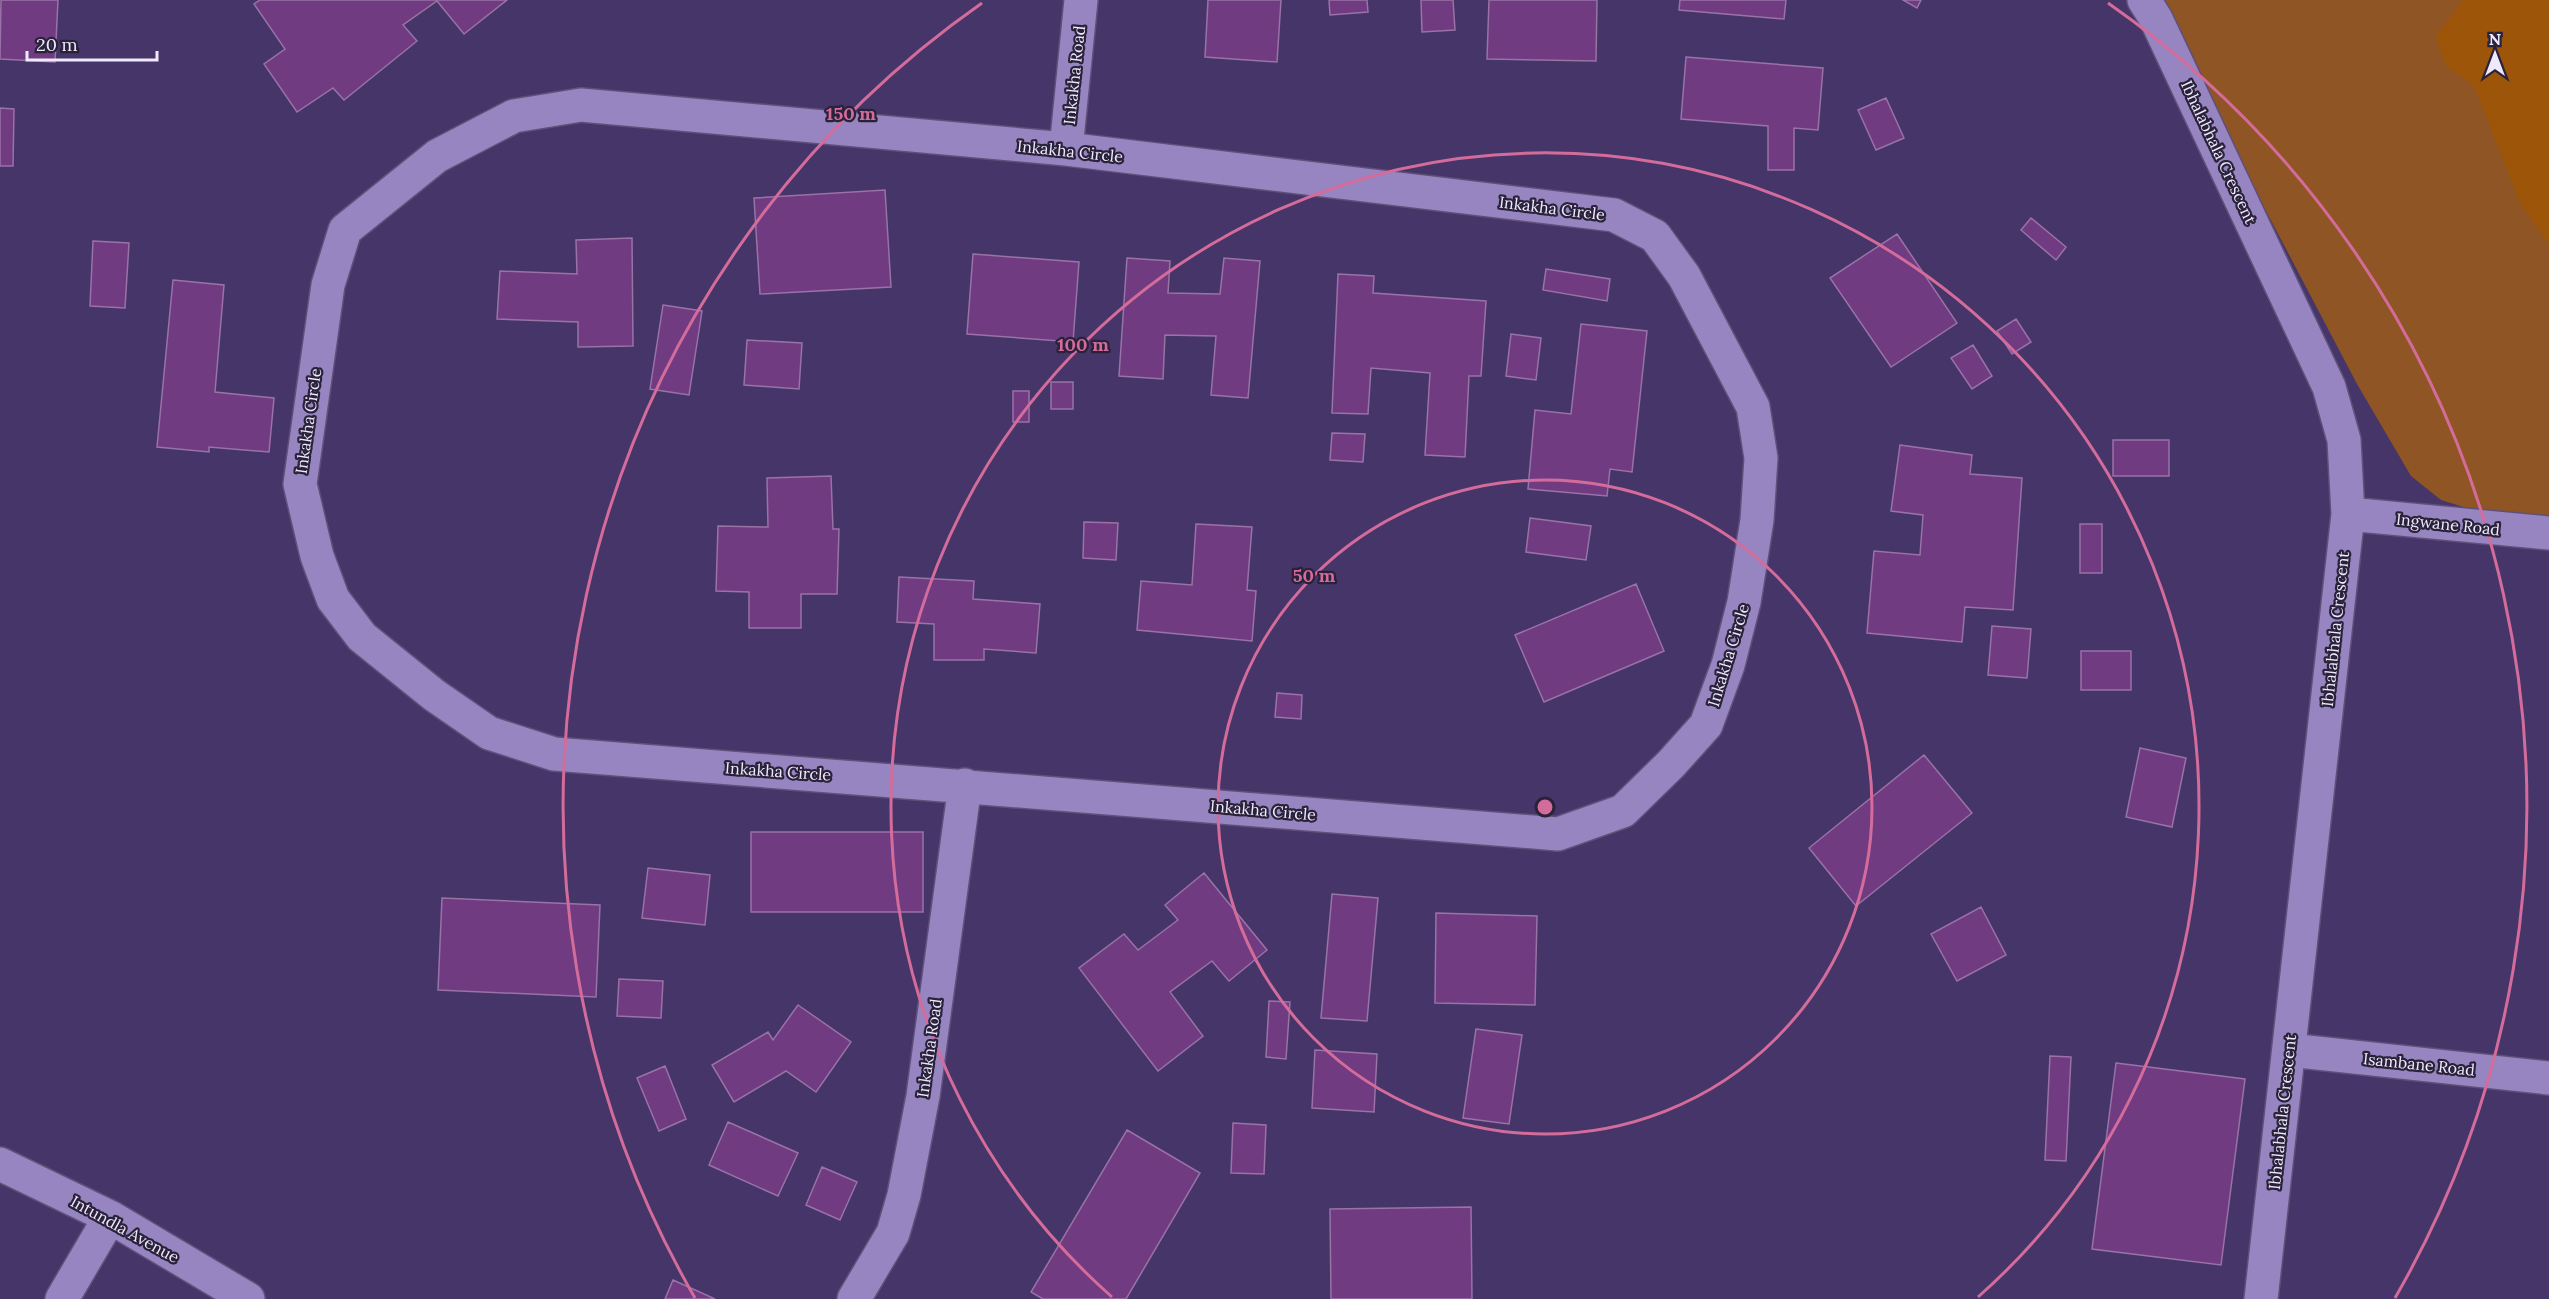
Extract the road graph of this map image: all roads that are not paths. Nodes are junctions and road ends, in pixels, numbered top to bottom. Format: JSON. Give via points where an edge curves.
{"nodes":[{"id":1,"x":1081,"y":0,"type":"edge"},
{"id":2,"x":2144,"y":0,"type":"edge"},
{"id":3,"x":1066,"y":149,"type":"junction"},
{"id":4,"x":2348,"y":514,"type":"junction"},
{"id":5,"x":2549,"y":534,"type":"edge"},
{"id":6,"x":965,"y":785,"type":"junction"},
{"id":7,"x":2289,"y":1050,"type":"junction"},
{"id":8,"x":2549,"y":1078,"type":"edge"},
{"id":9,"x":0,"y":1164,"type":"edge"},
{"id":10,"x":110,"y":1217,"type":"junction"},
{"id":11,"x":62,"y":1299,"type":"edge"},
{"id":12,"x":248,"y":1299,"type":"edge"},
{"id":13,"x":854,"y":1299,"type":"edge"},
{"id":14,"x":2261,"y":1299,"type":"edge"}],
"edges":[{"from":1,"to":3,"type":"street","name":"Inkakha Road"},
{"from":2,"to":4,"type":"street","name":"Ibhalabhala Crescent","via":[[2329,387],[2344,440]]},
{"from":3,"to":6,"type":"street","name":"Inkakha Circle","via":[[581,105],[514,116],[437,156],[345,230],[328,285],[300,484],[317,556],[333,599],[362,637],[434,695],[489,733],[554,753]]},
{"from":3,"to":6,"type":"street","name":"Inkakha Circle","via":[[1614,215],[1655,236],[1683,276],[1753,407],[1761,458],[1754,544],[1728,665],[1706,724],[1623,811],[1558,834]]},
{"from":4,"to":5,"type":"street","name":"Ingwane Road"},
{"from":4,"to":7,"type":"street","name":"Ibhalabhala Crescent"},
{"from":6,"to":13,"type":"street","name":"Inkakha Road","via":[[923,1096],[904,1195],[894,1233]]},
{"from":7,"to":8,"type":"street","name":"Isambane Road"},
{"from":7,"to":14,"type":"street","name":"Ibhalabhala Crescent"},
{"from":9,"to":10,"type":"street","name":"Intundla Avenue"},
{"from":10,"to":11,"type":"street"},
{"from":10,"to":12,"type":"street","name":"Intundla Avenue"}]}
